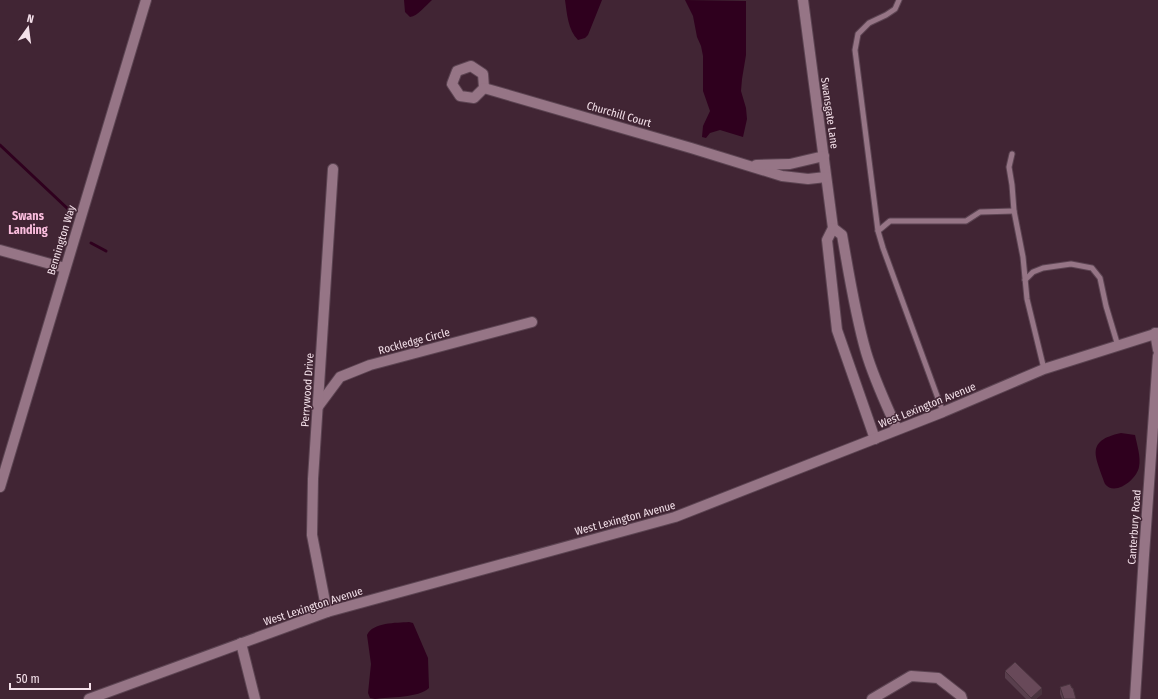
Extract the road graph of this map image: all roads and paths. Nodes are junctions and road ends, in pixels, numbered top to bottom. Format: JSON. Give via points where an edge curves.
{"nodes":[{"id":1,"x":146,"y":0,"type":"edge"},
{"id":2,"x":803,"y":0,"type":"edge"},
{"id":3,"x":899,"y":0,"type":"edge"},
{"id":4,"x":484,"y":88,"type":"dead end"},
{"id":5,"x":1012,"y":154,"type":"dead end"},
{"id":6,"x":824,"y":156,"type":"junction"},
{"id":7,"x":746,"y":165,"type":"junction"},
{"id":8,"x":333,"y":169,"type":"dead end"},
{"id":9,"x":826,"y":177,"type":"junction"},
{"id":10,"x":1014,"y":211,"type":"junction"},
{"id":11,"x":833,"y":228,"type":"junction"},
{"id":12,"x":878,"y":231,"type":"junction"},
{"id":13,"x":0,"y":250,"type":"edge"},
{"id":14,"x":65,"y":268,"type":"junction"},
{"id":15,"x":1026,"y":280,"type":"junction"},
{"id":16,"x":532,"y":322,"type":"dead end"},
{"id":17,"x":1157,"y":333,"type":"edge"},
{"id":18,"x":1118,"y":346,"type":"junction"},
{"id":19,"x":1158,"y":350,"type":"edge"},
{"id":20,"x":1158,"y":356,"type":"edge"},
{"id":21,"x":1044,"y":369,"type":"junction"},
{"id":22,"x":317,"y":408,"type":"junction"},
{"id":23,"x":943,"y":412,"type":"junction"},
{"id":24,"x":897,"y":429,"type":"junction"},
{"id":25,"x":875,"y":439,"type":"junction"},
{"id":26,"x":0,"y":487,"type":"edge"},
{"id":27,"x":327,"y":612,"type":"junction"},
{"id":28,"x":241,"y":643,"type":"junction"},
{"id":29,"x":89,"y":699,"type":"edge"},
{"id":30,"x":255,"y":699,"type":"edge"},
{"id":31,"x":872,"y":699,"type":"edge"},
{"id":32,"x":962,"y":699,"type":"edge"},
{"id":33,"x":1135,"y":699,"type":"edge"}],
"edges":[{"from":1,"to":14,"type":"street","name":"Bennington Way"},
{"from":2,"to":6,"type":"street","name":"Swansgate Lane"},
{"from":3,"to":12,"type":"lane","via":[[895,8],[869,23],[858,34],[855,50]]},
{"from":4,"to":7,"type":"street","name":"Churchill Court"},
{"from":5,"to":10,"type":"lane","via":[[1009,167]]},
{"from":6,"to":7,"type":"street","name":"Churchill Court","via":[[790,164]]},
{"from":6,"to":9,"type":"street","name":"Swansgate Lane"},
{"from":7,"to":9,"type":"street","name":"Churchill Court","via":[[782,176],[808,179]]},
{"from":8,"to":22,"type":"street","name":"Perrywood Drive"},
{"from":9,"to":11,"type":"street","name":"Swansgate Lane"},
{"from":10,"to":12,"type":"lane","via":[[980,212],[966,221],[890,221]]},
{"from":10,"to":15,"type":"lane"},
{"from":11,"to":24,"type":"street","name":"Swansgate Lane","via":[[842,235],[866,353]]},
{"from":11,"to":25,"type":"street","name":"Swansgate Lane","via":[[827,240],[836,330]]},
{"from":12,"to":23,"type":"lane"},
{"from":13,"to":14,"type":"street"},
{"from":14,"to":26,"type":"street","name":"Bennington Way"},
{"from":15,"to":18,"type":"lane","via":[[1033,272],[1043,268],[1071,264],[1092,268],[1100,278]]},
{"from":15,"to":21,"type":"lane","via":[[1027,299]]},
{"from":16,"to":22,"type":"street","name":"Rockledge Circle","via":[[370,365],[340,376]]},
{"from":17,"to":18,"type":"street","name":"West Lexington Avenue"},
{"from":17,"to":19,"type":"street"},
{"from":18,"to":21,"type":"street","name":"West Lexington Avenue"},
{"from":20,"to":33,"type":"street","name":"Canterbury Road"},
{"from":21,"to":23,"type":"street","name":"West Lexington Avenue"},
{"from":22,"to":27,"type":"street","name":"Perrywood Drive","via":[[312,535]]},
{"from":23,"to":24,"type":"street","name":"West Lexington Avenue"},
{"from":24,"to":25,"type":"street","name":"West Lexington Avenue"},
{"from":25,"to":27,"type":"street","name":"West Lexington Avenue","via":[[675,517]]},
{"from":27,"to":28,"type":"street","name":"West Lexington Avenue"},
{"from":28,"to":29,"type":"street","name":"West Lexington Avenue"},
{"from":28,"to":30,"type":"street"},
{"from":31,"to":32,"type":"street","via":[[911,676],[938,678]]}]}
